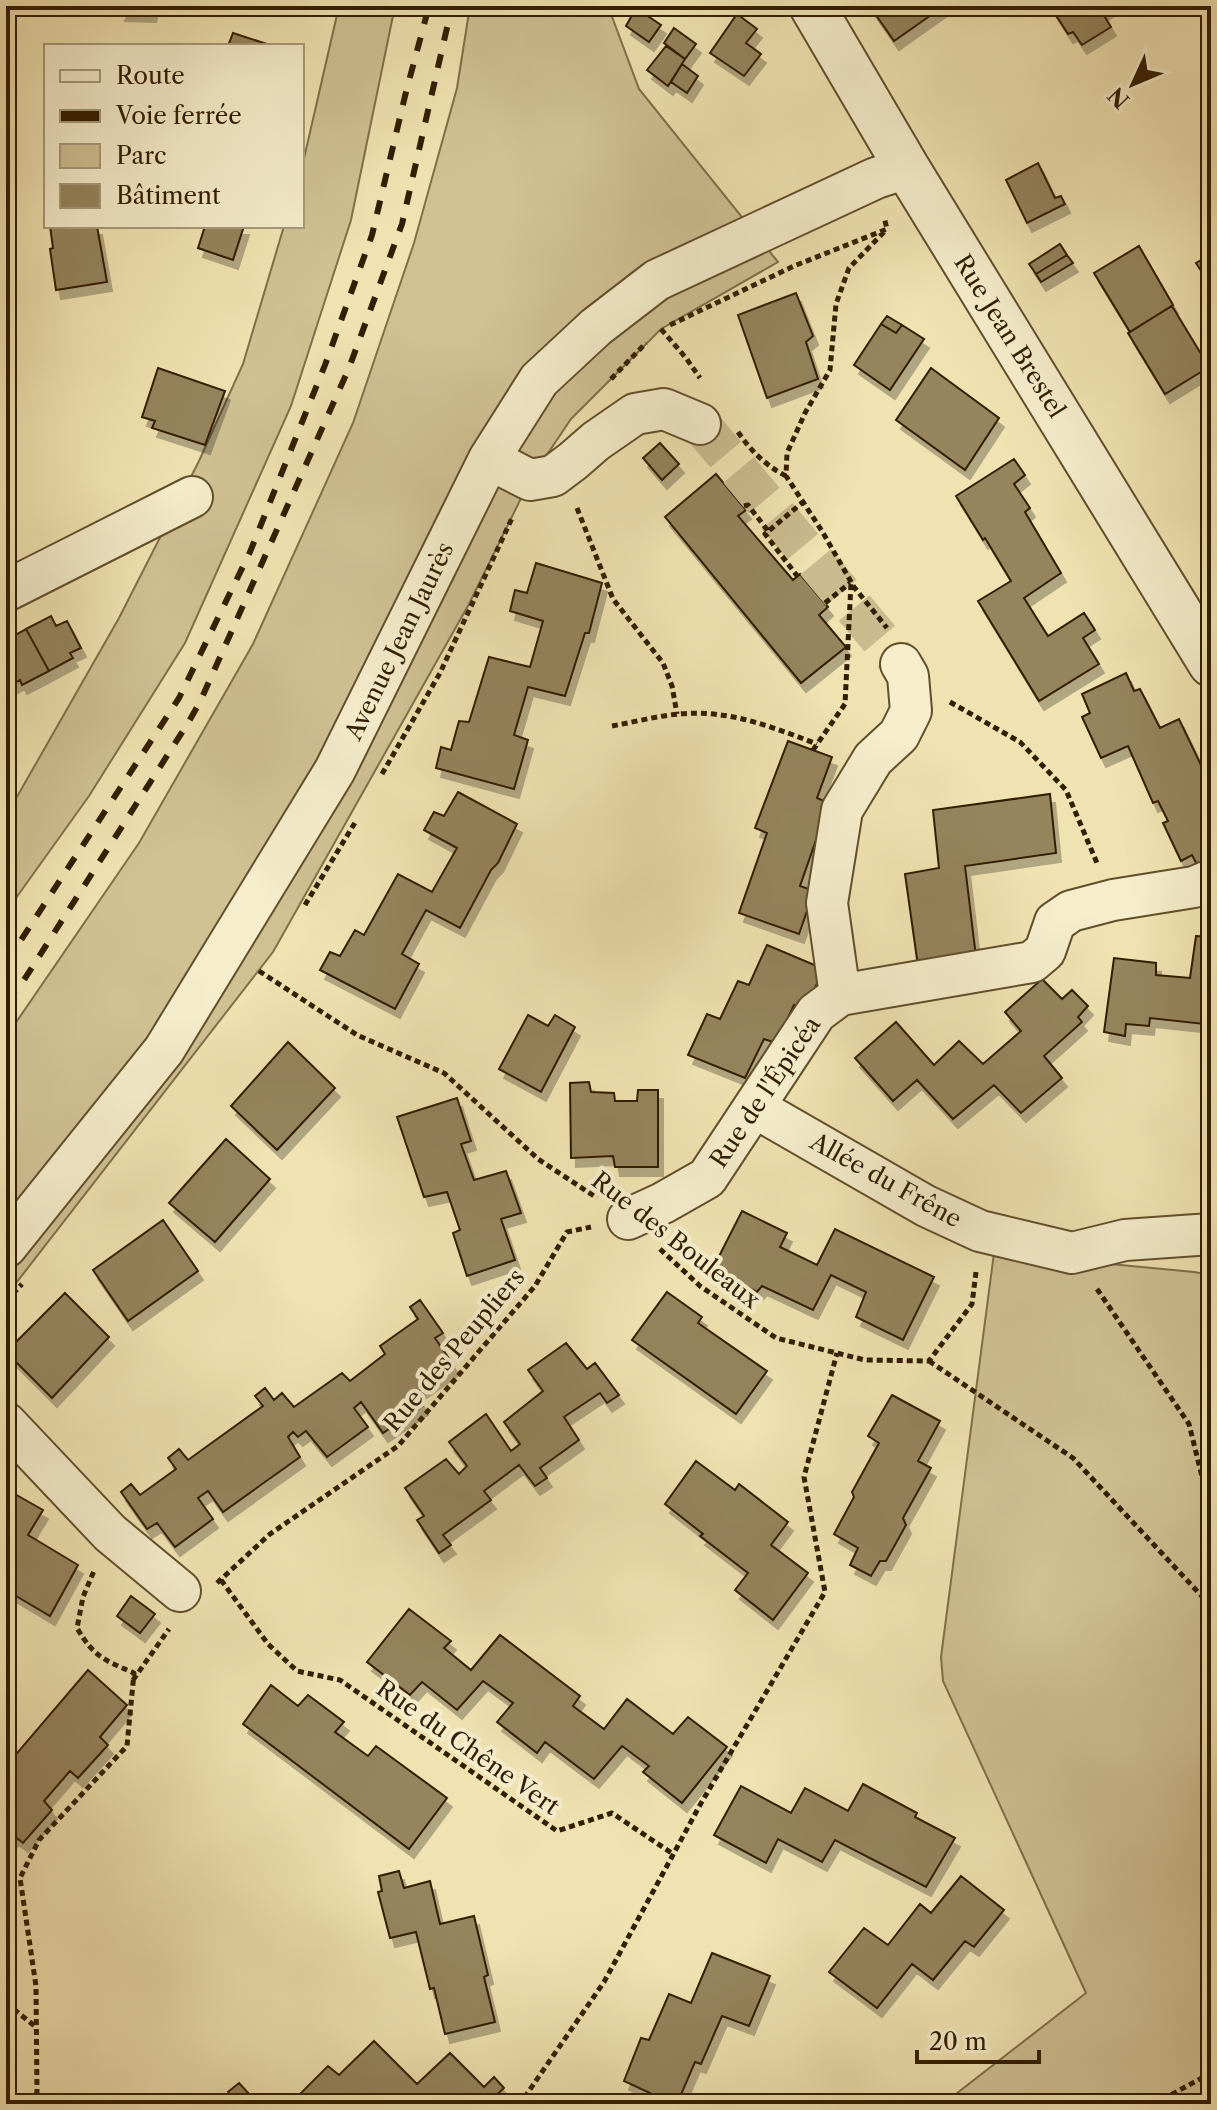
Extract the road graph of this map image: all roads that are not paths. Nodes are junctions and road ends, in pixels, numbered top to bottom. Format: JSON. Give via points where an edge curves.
{"nodes":[{"id":1,"x":812,"y":6,"type":"edge"},
{"id":2,"x":891,"y":173,"type":"junction"},
{"id":3,"x":700,"y":424,"type":"tunnel mouth"},
{"id":4,"x":489,"y":459,"type":"junction"},
{"id":5,"x":192,"y":497,"type":"dead end"},
{"id":6,"x":6,"y":591,"type":"edge"},
{"id":7,"x":897,"y":650,"type":"tunnel mouth"},
{"id":8,"x":1211,"y":664,"type":"edge"},
{"id":9,"x":1211,"y":880,"type":"edge"},
{"id":10,"x":840,"y":995,"type":"junction"},
{"id":11,"x":754,"y":1107,"type":"junction"},
{"id":12,"x":628,"y":1219,"type":"road end"},
{"id":13,"x":1211,"y":1234,"type":"edge"},
{"id":14,"x":6,"y":1247,"type":"edge"},
{"id":15,"x":6,"y":1423,"type":"edge"},
{"id":16,"x":188,"y":1601,"type":"road end"}],
"edges":[{"from":1,"to":2,"type":"street","name":"Rue Jean Brestel"},
{"from":2,"to":4,"type":"street","name":"Avenue Jean Jaurès","via":[[657,280],[539,380]]},
{"from":2,"to":8,"type":"street","name":"Rue Jean Brestel"},
{"from":3,"to":4,"type":"street","via":[[664,409],[635,414],[542,478]]},
{"from":4,"to":14,"type":"street","name":"Avenue Jean Jaurès","via":[[335,770],[164,1050]]},
{"from":5,"to":6,"type":"street"},
{"from":7,"to":10,"type":"street","name":"Rue de l'Épicéa","via":[[908,676],[911,711],[842,810],[827,903]]},
{"from":9,"to":10,"type":"street","via":[[1071,911],[1055,922],[1045,951],[1032,962]]},
{"from":10,"to":11,"type":"street","name":"Rue de l'Épicéa","via":[[816,1013]]},
{"from":11,"to":12,"type":"street","name":"Rue de l'Épicéa","via":[[707,1178]]},
{"from":11,"to":13,"type":"street","name":"Allée du Frêne","via":[[926,1206],[980,1231],[1072,1253],[1125,1240]]},
{"from":15,"to":16,"type":"street","via":[[110,1533]]}]}
